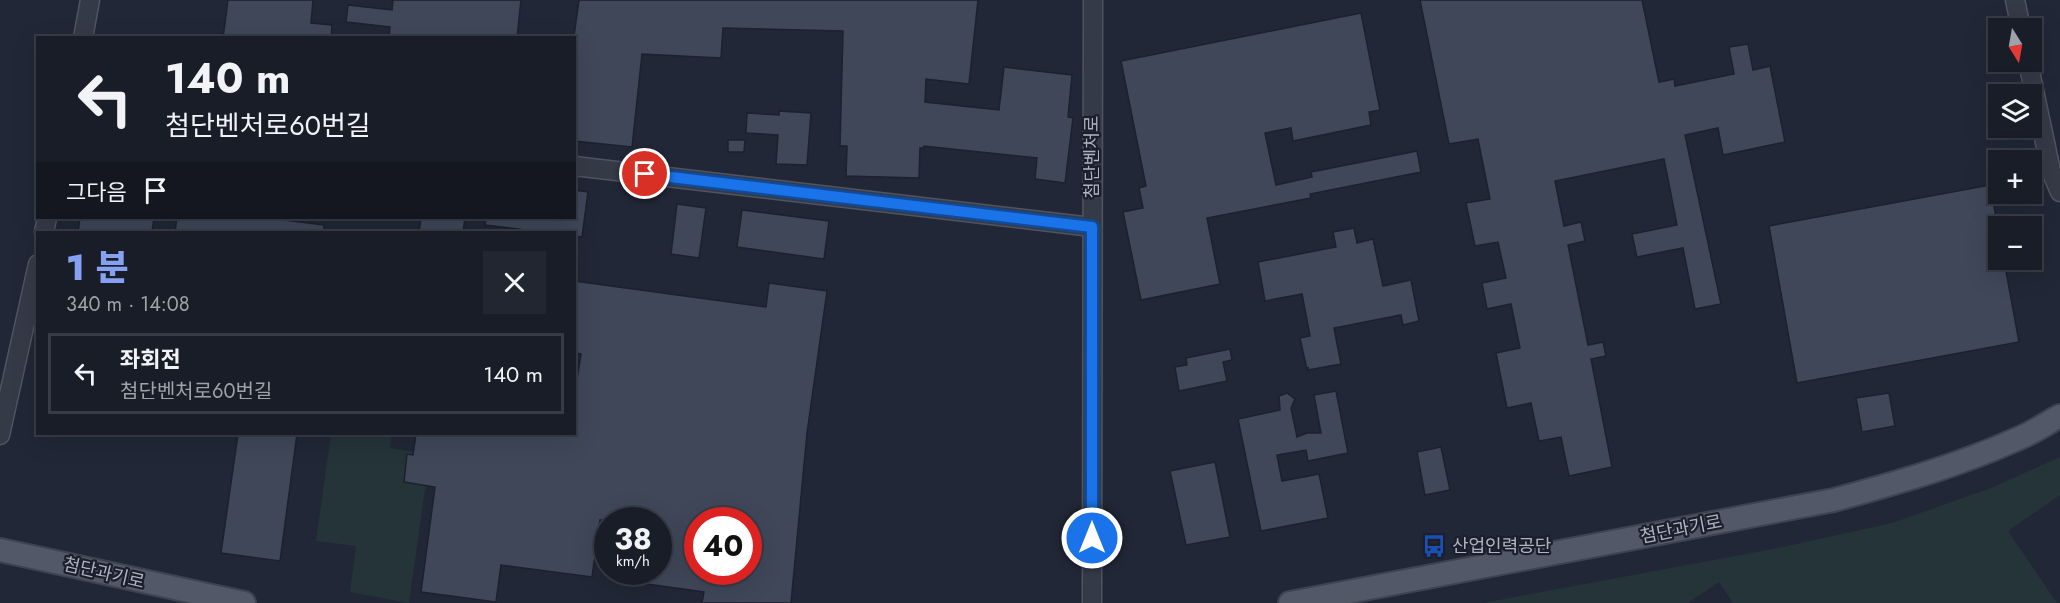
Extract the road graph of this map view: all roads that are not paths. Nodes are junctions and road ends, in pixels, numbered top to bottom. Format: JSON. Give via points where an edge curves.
{"nodes":[{"id":1,"x":90,"y":0,"type":"edge"},
{"id":2,"x":1093,"y":0,"type":"edge"},
{"id":3,"x":2015,"y":0,"type":"edge"},
{"id":4,"x":2019,"y":18,"type":"edge"},
{"id":5,"x":83,"y":36,"type":"edge"},
{"id":6,"x":2030,"y":72,"type":"edge"},
{"id":7,"x":576,"y":166,"type":"edge"},
{"id":8,"x":2060,"y":192,"type":"edge"},
{"id":9,"x":1092,"y":227,"type":"junction"},
{"id":10,"x":36,"y":273,"type":"edge"},
{"id":11,"x":2060,"y":416,"type":"edge"},
{"id":12,"x":0,"y":435,"type":"edge"},
{"id":13,"x":0,"y":550,"type":"edge"},
{"id":14,"x":244,"y":603,"type":"edge"},
{"id":15,"x":1092,"y":603,"type":"edge"},
{"id":16,"x":1290,"y":603,"type":"edge"}],
"edges":[{"from":1,"to":5,"type":"street"},
{"from":2,"to":9,"type":"street","name":"첨단벤처로"},
{"from":3,"to":4,"type":"street"},
{"from":6,"to":8,"type":"street","via":[[2051,171]]},
{"from":7,"to":9,"type":"street"},
{"from":9,"to":15,"type":"street","name":"첨단벤처로"},
{"from":10,"to":12,"type":"street"},
{"from":11,"to":16,"type":"main road","name":"첨단과기로","via":[[1964,461],[1834,500]]},
{"from":13,"to":14,"type":"main road","name":"첨단과기로"}]}
